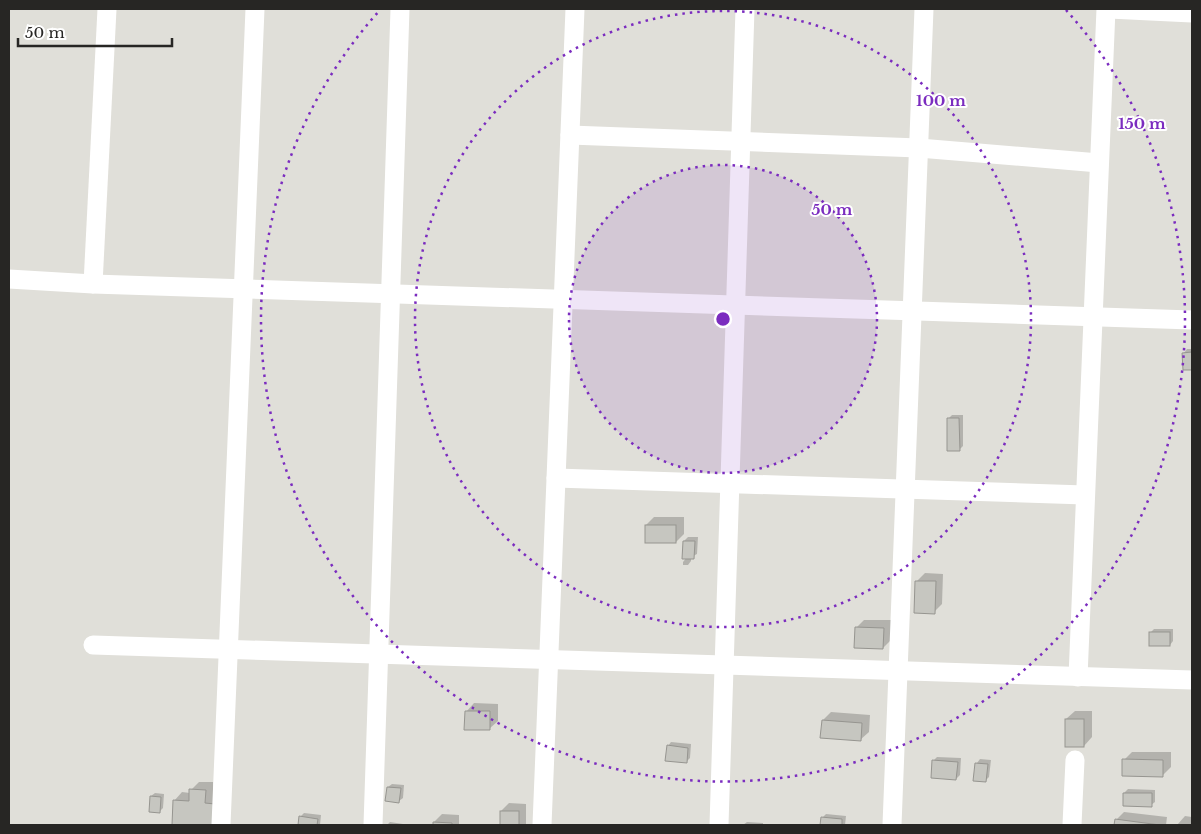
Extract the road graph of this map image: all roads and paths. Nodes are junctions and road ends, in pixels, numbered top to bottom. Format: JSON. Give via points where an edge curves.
{"nodes":[{"id":1,"x":107,"y":9,"type":"edge"},
{"id":2,"x":255,"y":9,"type":"edge"},
{"id":3,"x":400,"y":9,"type":"edge"},
{"id":4,"x":575,"y":9,"type":"edge"},
{"id":5,"x":745,"y":9,"type":"edge"},
{"id":6,"x":924,"y":9,"type":"edge"},
{"id":7,"x":1107,"y":9,"type":"edge"},
{"id":8,"x":1192,"y":12,"type":"edge"},
{"id":9,"x":570,"y":135,"type":"junction"},
{"id":10,"x":741,"y":142,"type":"junction"},
{"id":11,"x":919,"y":148,"type":"junction"},
{"id":12,"x":1099,"y":163,"type":"junction"},
{"id":13,"x":9,"y":278,"type":"edge"},
{"id":14,"x":93,"y":284,"type":"junction"},
{"id":15,"x":243,"y":289,"type":"junction"},
{"id":16,"x":390,"y":294,"type":"junction"},
{"id":17,"x":564,"y":299,"type":"junction"},
{"id":18,"x":736,"y":305,"type":"junction"},
{"id":19,"x":912,"y":311,"type":"junction"},
{"id":20,"x":1092,"y":316,"type":"junction"},
{"id":21,"x":1192,"y":320,"type":"edge"},
{"id":22,"x":556,"y":478,"type":"junction"},
{"id":23,"x":730,"y":483,"type":"junction"},
{"id":24,"x":905,"y":489,"type":"junction"},
{"id":25,"x":1085,"y":495,"type":"junction"},
{"id":26,"x":93,"y":645,"type":"dead end"},
{"id":27,"x":227,"y":649,"type":"junction"},
{"id":28,"x":378,"y":654,"type":"junction"},
{"id":29,"x":549,"y":660,"type":"junction"},
{"id":30,"x":724,"y":665,"type":"junction"},
{"id":31,"x":898,"y":671,"type":"junction"},
{"id":32,"x":1078,"y":677,"type":"junction"},
{"id":33,"x":1192,"y":680,"type":"edge"},
{"id":34,"x":1075,"y":760,"type":"dead end"},
{"id":35,"x":221,"y":825,"type":"edge"},
{"id":36,"x":373,"y":825,"type":"edge"},
{"id":37,"x":542,"y":825,"type":"edge"},
{"id":38,"x":719,"y":825,"type":"edge"},
{"id":39,"x":892,"y":825,"type":"edge"},
{"id":40,"x":1072,"y":825,"type":"edge"}],
"edges":[{"from":1,"to":14,"type":"street"},
{"from":2,"to":15,"type":"street"},
{"from":3,"to":16,"type":"street"},
{"from":4,"to":9,"type":"street"},
{"from":5,"to":10,"type":"street"},
{"from":6,"to":11,"type":"street"},
{"from":7,"to":8,"type":"street"},
{"from":7,"to":12,"type":"street"},
{"from":9,"to":10,"type":"street"},
{"from":9,"to":17,"type":"street"},
{"from":10,"to":11,"type":"street"},
{"from":10,"to":18,"type":"street"},
{"from":11,"to":12,"type":"street"},
{"from":11,"to":19,"type":"street"},
{"from":12,"to":20,"type":"street"},
{"from":13,"to":14,"type":"street"},
{"from":14,"to":15,"type":"street"},
{"from":15,"to":16,"type":"street"},
{"from":15,"to":27,"type":"street"},
{"from":16,"to":17,"type":"street"},
{"from":16,"to":28,"type":"street"},
{"from":17,"to":18,"type":"street"},
{"from":17,"to":22,"type":"street"},
{"from":18,"to":19,"type":"street"},
{"from":18,"to":23,"type":"street"},
{"from":19,"to":20,"type":"street"},
{"from":19,"to":24,"type":"street"},
{"from":20,"to":21,"type":"street"},
{"from":20,"to":25,"type":"street"},
{"from":22,"to":23,"type":"street"},
{"from":22,"to":29,"type":"street"},
{"from":23,"to":24,"type":"street"},
{"from":23,"to":30,"type":"street"},
{"from":24,"to":25,"type":"street"},
{"from":24,"to":31,"type":"street"},
{"from":25,"to":32,"type":"street"},
{"from":26,"to":27,"type":"street"},
{"from":27,"to":28,"type":"street"},
{"from":27,"to":35,"type":"street"},
{"from":28,"to":29,"type":"street"},
{"from":28,"to":36,"type":"street"},
{"from":29,"to":30,"type":"street"},
{"from":29,"to":37,"type":"street"},
{"from":30,"to":31,"type":"street"},
{"from":30,"to":38,"type":"street"},
{"from":31,"to":32,"type":"street"},
{"from":31,"to":39,"type":"street"},
{"from":32,"to":33,"type":"street"},
{"from":34,"to":40,"type":"street"}]}
